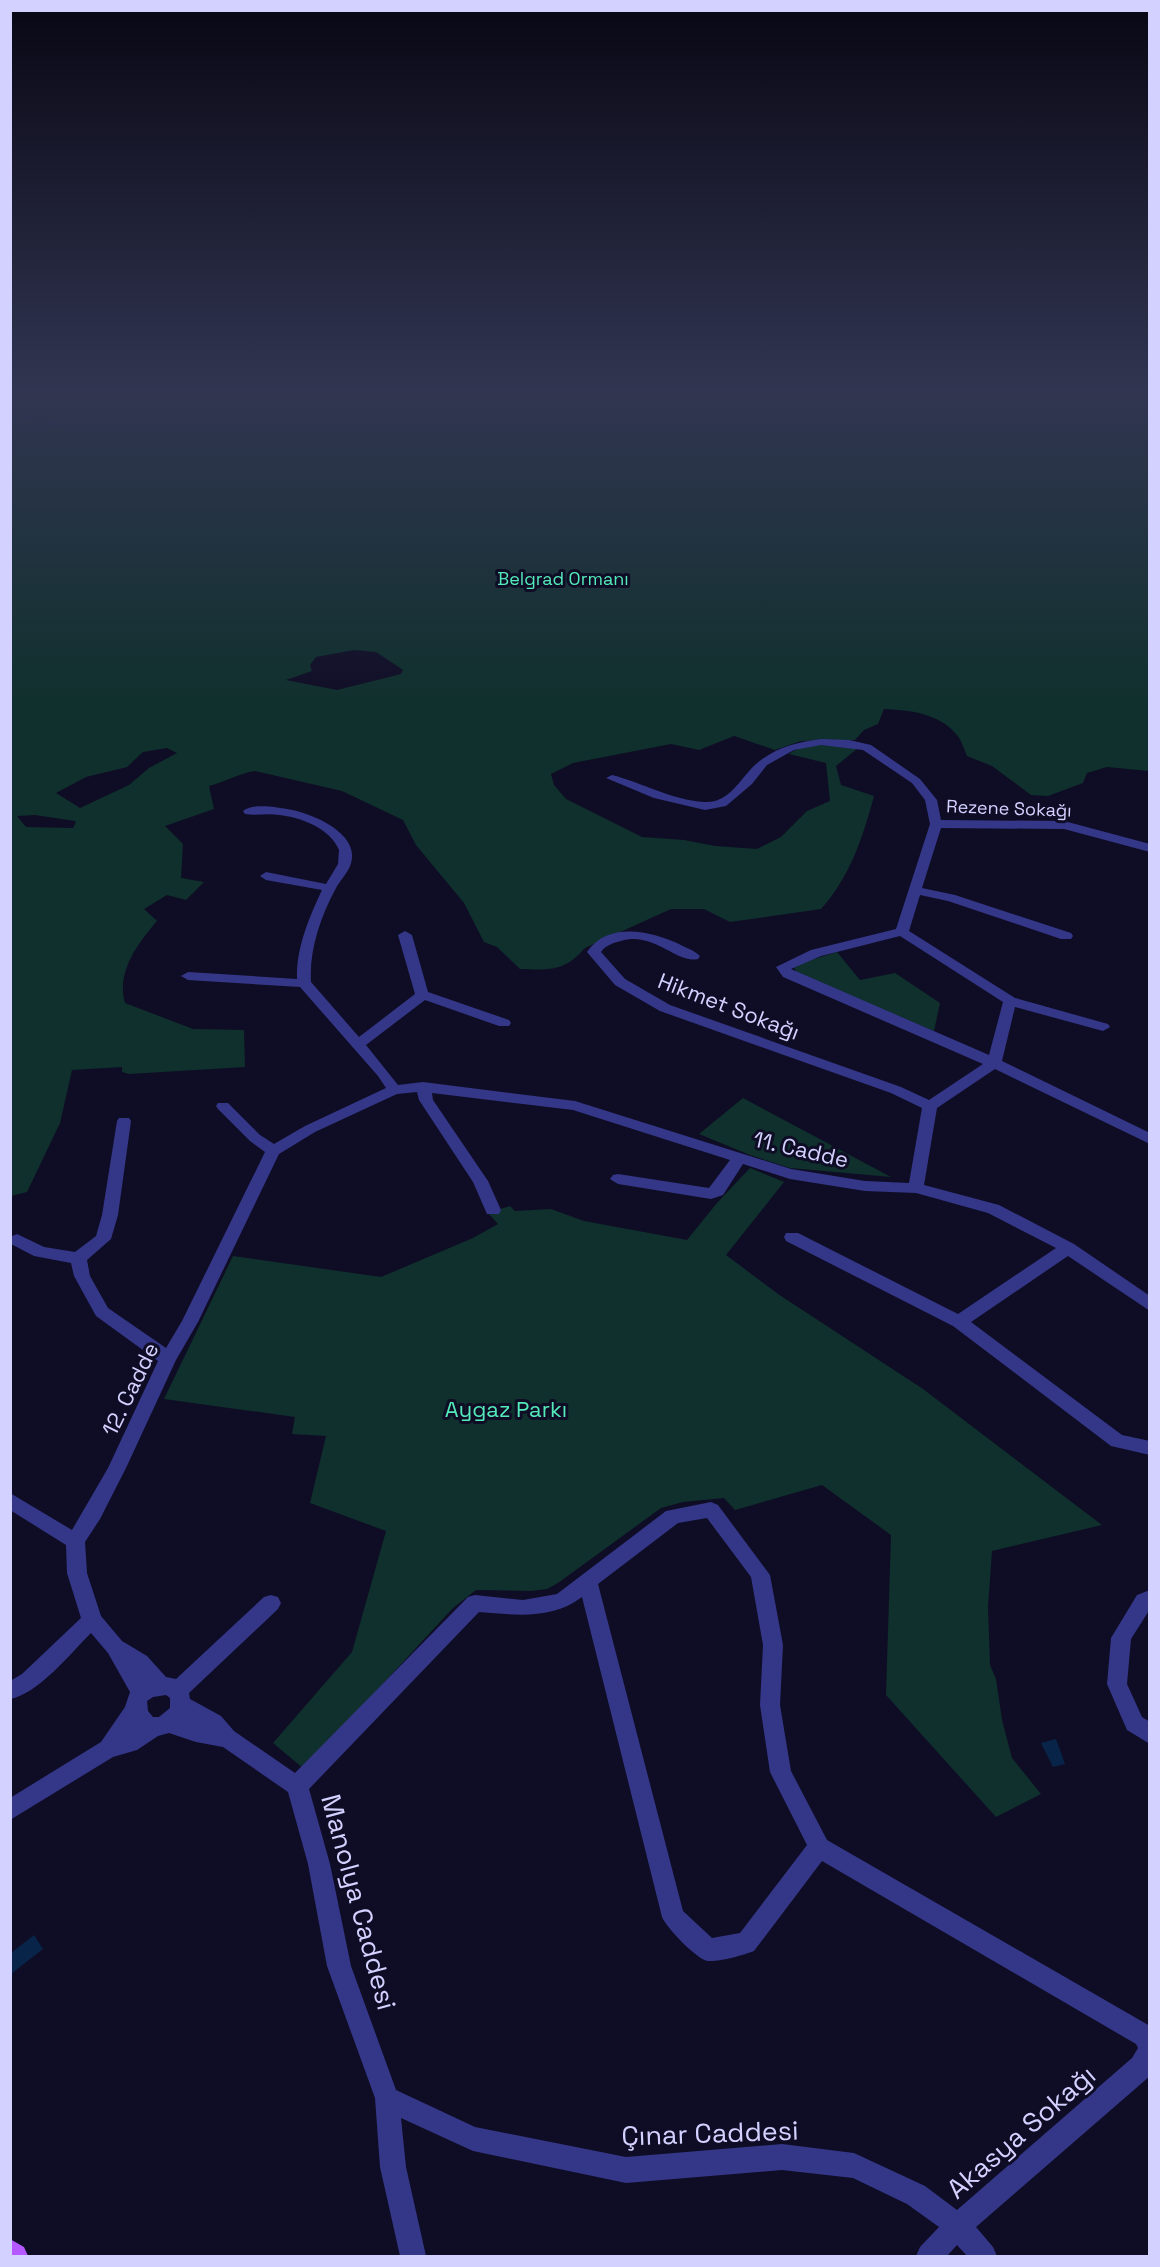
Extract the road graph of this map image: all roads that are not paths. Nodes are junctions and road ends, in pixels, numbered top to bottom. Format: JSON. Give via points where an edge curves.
{"nodes":[{"id":1,"x":612,"y":778,"type":"dead end"},
{"id":2,"x":249,"y":811,"type":"dead end"},
{"id":3,"x":936,"y":824,"type":"junction"},
{"id":4,"x":1149,"y":848,"type":"edge"},
{"id":5,"x":266,"y":876,"type":"dead end"},
{"id":6,"x":329,"y":888,"type":"junction"},
{"id":7,"x":916,"y":891,"type":"junction"},
{"id":8,"x":902,"y":932,"type":"junction"},
{"id":9,"x":405,"y":935,"type":"dead end"},
{"id":10,"x":1066,"y":936,"type":"dead end"},
{"id":11,"x":693,"y":956,"type":"dead end"},
{"id":12,"x":188,"y":976,"type":"dead end"},
{"id":13,"x":304,"y":983,"type":"junction"},
{"id":14,"x":422,"y":995,"type":"junction"},
{"id":15,"x":1010,"y":1001,"type":"junction"},
{"id":16,"x":504,"y":1023,"type":"dead end"},
{"id":17,"x":1103,"y":1027,"type":"dead end"},
{"id":18,"x":359,"y":1043,"type":"junction"},
{"id":19,"x":994,"y":1063,"type":"junction"},
{"id":20,"x":423,"y":1087,"type":"junction"},
{"id":21,"x":393,"y":1090,"type":"junction"},
{"id":22,"x":223,"y":1106,"type":"dead end"},
{"id":23,"x":930,"y":1106,"type":"junction"},
{"id":24,"x":124,"y":1121,"type":"dead end"},
{"id":25,"x":1149,"y":1139,"type":"edge"},
{"id":26,"x":273,"y":1151,"type":"junction"},
{"id":27,"x":739,"y":1159,"type":"junction"},
{"id":28,"x":618,"y":1179,"type":"dead end"},
{"id":29,"x":915,"y":1188,"type":"junction"},
{"id":30,"x":493,"y":1210,"type":"dead end"},
{"id":31,"x":792,"y":1237,"type":"dead end"},
{"id":32,"x":18,"y":1240,"type":"dead end"},
{"id":33,"x":1068,"y":1248,"type":"junction"},
{"id":34,"x":78,"y":1258,"type":"junction"},
{"id":35,"x":1149,"y":1305,"type":"edge"},
{"id":36,"x":959,"y":1322,"type":"junction"},
{"id":37,"x":168,"y":1359,"type":"junction"},
{"id":38,"x":1149,"y":1448,"type":"edge"},
{"id":39,"x":10,"y":1500,"type":"edge"},
{"id":40,"x":75,"y":1541,"type":"junction"},
{"id":41,"x":588,"y":1581,"type":"junction"},
{"id":42,"x":1149,"y":1598,"type":"edge"},
{"id":43,"x":272,"y":1603,"type":"dead end"},
{"id":44,"x":92,"y":1620,"type":"junction"},
{"id":45,"x":10,"y":1690,"type":"edge"},
{"id":46,"x":159,"y":1697,"type":"junction"},
{"id":47,"x":161,"y":1725,"type":"junction"},
{"id":48,"x":1149,"y":1735,"type":"edge"},
{"id":49,"x":227,"y":1738,"type":"junction"},
{"id":50,"x":108,"y":1749,"type":"junction"},
{"id":51,"x":297,"y":1786,"type":"junction"},
{"id":52,"x":10,"y":1810,"type":"edge"},
{"id":53,"x":819,"y":1847,"type":"junction"},
{"id":54,"x":1149,"y":2044,"type":"edge"},
{"id":55,"x":1149,"y":2052,"type":"edge"},
{"id":56,"x":387,"y":2098,"type":"junction"},
{"id":57,"x":958,"y":2226,"type":"junction"},
{"id":58,"x":10,"y":2252,"type":"edge"},
{"id":59,"x":15,"y":2256,"type":"edge"},
{"id":60,"x":413,"y":2256,"type":"edge"},
{"id":61,"x":929,"y":2256,"type":"edge"},
{"id":62,"x":984,"y":2256,"type":"edge"}],
"edges":[{"from":1,"to":3,"type":"street","via":[[658,796],[705,806],[722,804],[763,763],[791,747],[849,743],[867,747],[916,781],[931,800]]},
{"from":2,"to":6,"type":"street","via":[[291,812],[320,824],[342,842],[346,855],[342,872]]},
{"from":3,"to":4,"type":"street","name":"Rezene Sokağı","via":[[1064,825]]},
{"from":3,"to":7,"type":"street"},
{"from":5,"to":6,"type":"street"},
{"from":6,"to":13,"type":"street","via":[[313,928],[303,969]]},
{"from":7,"to":8,"type":"street"},
{"from":7,"to":10,"type":"street","via":[[951,898]]},
{"from":8,"to":15,"type":"street"},
{"from":8,"to":19,"type":"street","via":[[816,953],[783,967],[788,974]]},
{"from":9,"to":14,"type":"street"},
{"from":11,"to":23,"type":"street","name":"Hikmet Sokağı","via":[[646,934],[628,932],[599,944],[594,952],[620,982],[665,1008],[896,1090]]},
{"from":12,"to":13,"type":"street"},
{"from":13,"to":18,"type":"street"},
{"from":14,"to":16,"type":"street"},
{"from":14,"to":18,"type":"street"},
{"from":15,"to":17,"type":"street"},
{"from":15,"to":19,"type":"street"},
{"from":18,"to":21,"type":"street"},
{"from":19,"to":23,"type":"street"},
{"from":19,"to":25,"type":"street"},
{"from":20,"to":21,"type":"street","name":"11. Cadde"},
{"from":20,"to":27,"type":"street","name":"11. Cadde","via":[[575,1106]]},
{"from":20,"to":30,"type":"street","via":[[426,1100],[480,1181]]},
{"from":21,"to":26,"type":"street","name":"11. Cadde"},
{"from":22,"to":26,"type":"street"},
{"from":23,"to":29,"type":"street"},
{"from":24,"to":34,"type":"street","via":[[110,1215],[102,1239]]},
{"from":26,"to":37,"type":"street","name":"12. Cadde"},
{"from":27,"to":28,"type":"street","via":[[711,1194]]},
{"from":27,"to":29,"type":"street","name":"11. Cadde","via":[[790,1174],[865,1186]]},
{"from":29,"to":33,"type":"street","name":"11. Cadde","via":[[993,1209]]},
{"from":31,"to":36,"type":"street"},
{"from":32,"to":34,"type":"street","via":[[40,1252]]},
{"from":33,"to":35,"type":"street","name":"11. Cadde"},
{"from":33,"to":36,"type":"street"},
{"from":34,"to":37,"type":"street","via":[[82,1276],[102,1312]]},
{"from":36,"to":38,"type":"street","via":[[1118,1442]]},
{"from":37,"to":40,"type":"street","name":"12. Cadde","via":[[117,1468]]},
{"from":39,"to":40,"type":"street"},
{"from":40,"to":44,"type":"street","via":[[77,1573]]},
{"from":41,"to":51,"type":"street","via":[[562,1601],[523,1608],[475,1603]]},
{"from":41,"to":53,"type":"street","via":[[673,1516],[711,1510],[760,1575],[773,1645],[770,1706],[781,1772]]},
{"from":41,"to":53,"type":"street","via":[[673,1917],[708,1950],[746,1943]]},
{"from":42,"to":48,"type":"street","via":[[1121,1638],[1117,1684],[1134,1723]]},
{"from":43,"to":46,"type":"street"},
{"from":44,"to":45,"type":"street","via":[[28,1680]]},
{"from":44,"to":46,"type":"street"},
{"from":46,"to":47,"type":"street","via":[[177,1716]]},
{"from":46,"to":47,"type":"street","via":[[144,1724]]},
{"from":46,"to":49,"type":"street","name":"Manolya Caddesi","via":[[214,1723]]},
{"from":46,"to":50,"type":"street"},
{"from":47,"to":49,"type":"street"},
{"from":47,"to":50,"type":"street","via":[[130,1743]]},
{"from":49,"to":51,"type":"street","name":"Manolya Caddesi"},
{"from":50,"to":52,"type":"street"},
{"from":51,"to":56,"type":"street","name":"Manolya Caddesi","via":[[319,1864],[339,1966]]},
{"from":53,"to":54,"type":"street","via":[[1144,2036]]},
{"from":55,"to":57,"type":"street","name":"Akasya Sokağı","via":[[1141,2067]]},
{"from":56,"to":57,"type":"street","name":"Çınar Caddesi","via":[[473,2139],[626,2170],[782,2157],[854,2166],[916,2195]]},
{"from":56,"to":60,"type":"street","name":"Manolya Caddesi","via":[[393,2168]]},
{"from":57,"to":61,"type":"street","name":"Akasya Sokağı"},
{"from":57,"to":62,"type":"street","name":"Çınar Caddesi"},
{"from":58,"to":59,"type":"main road"}]}
